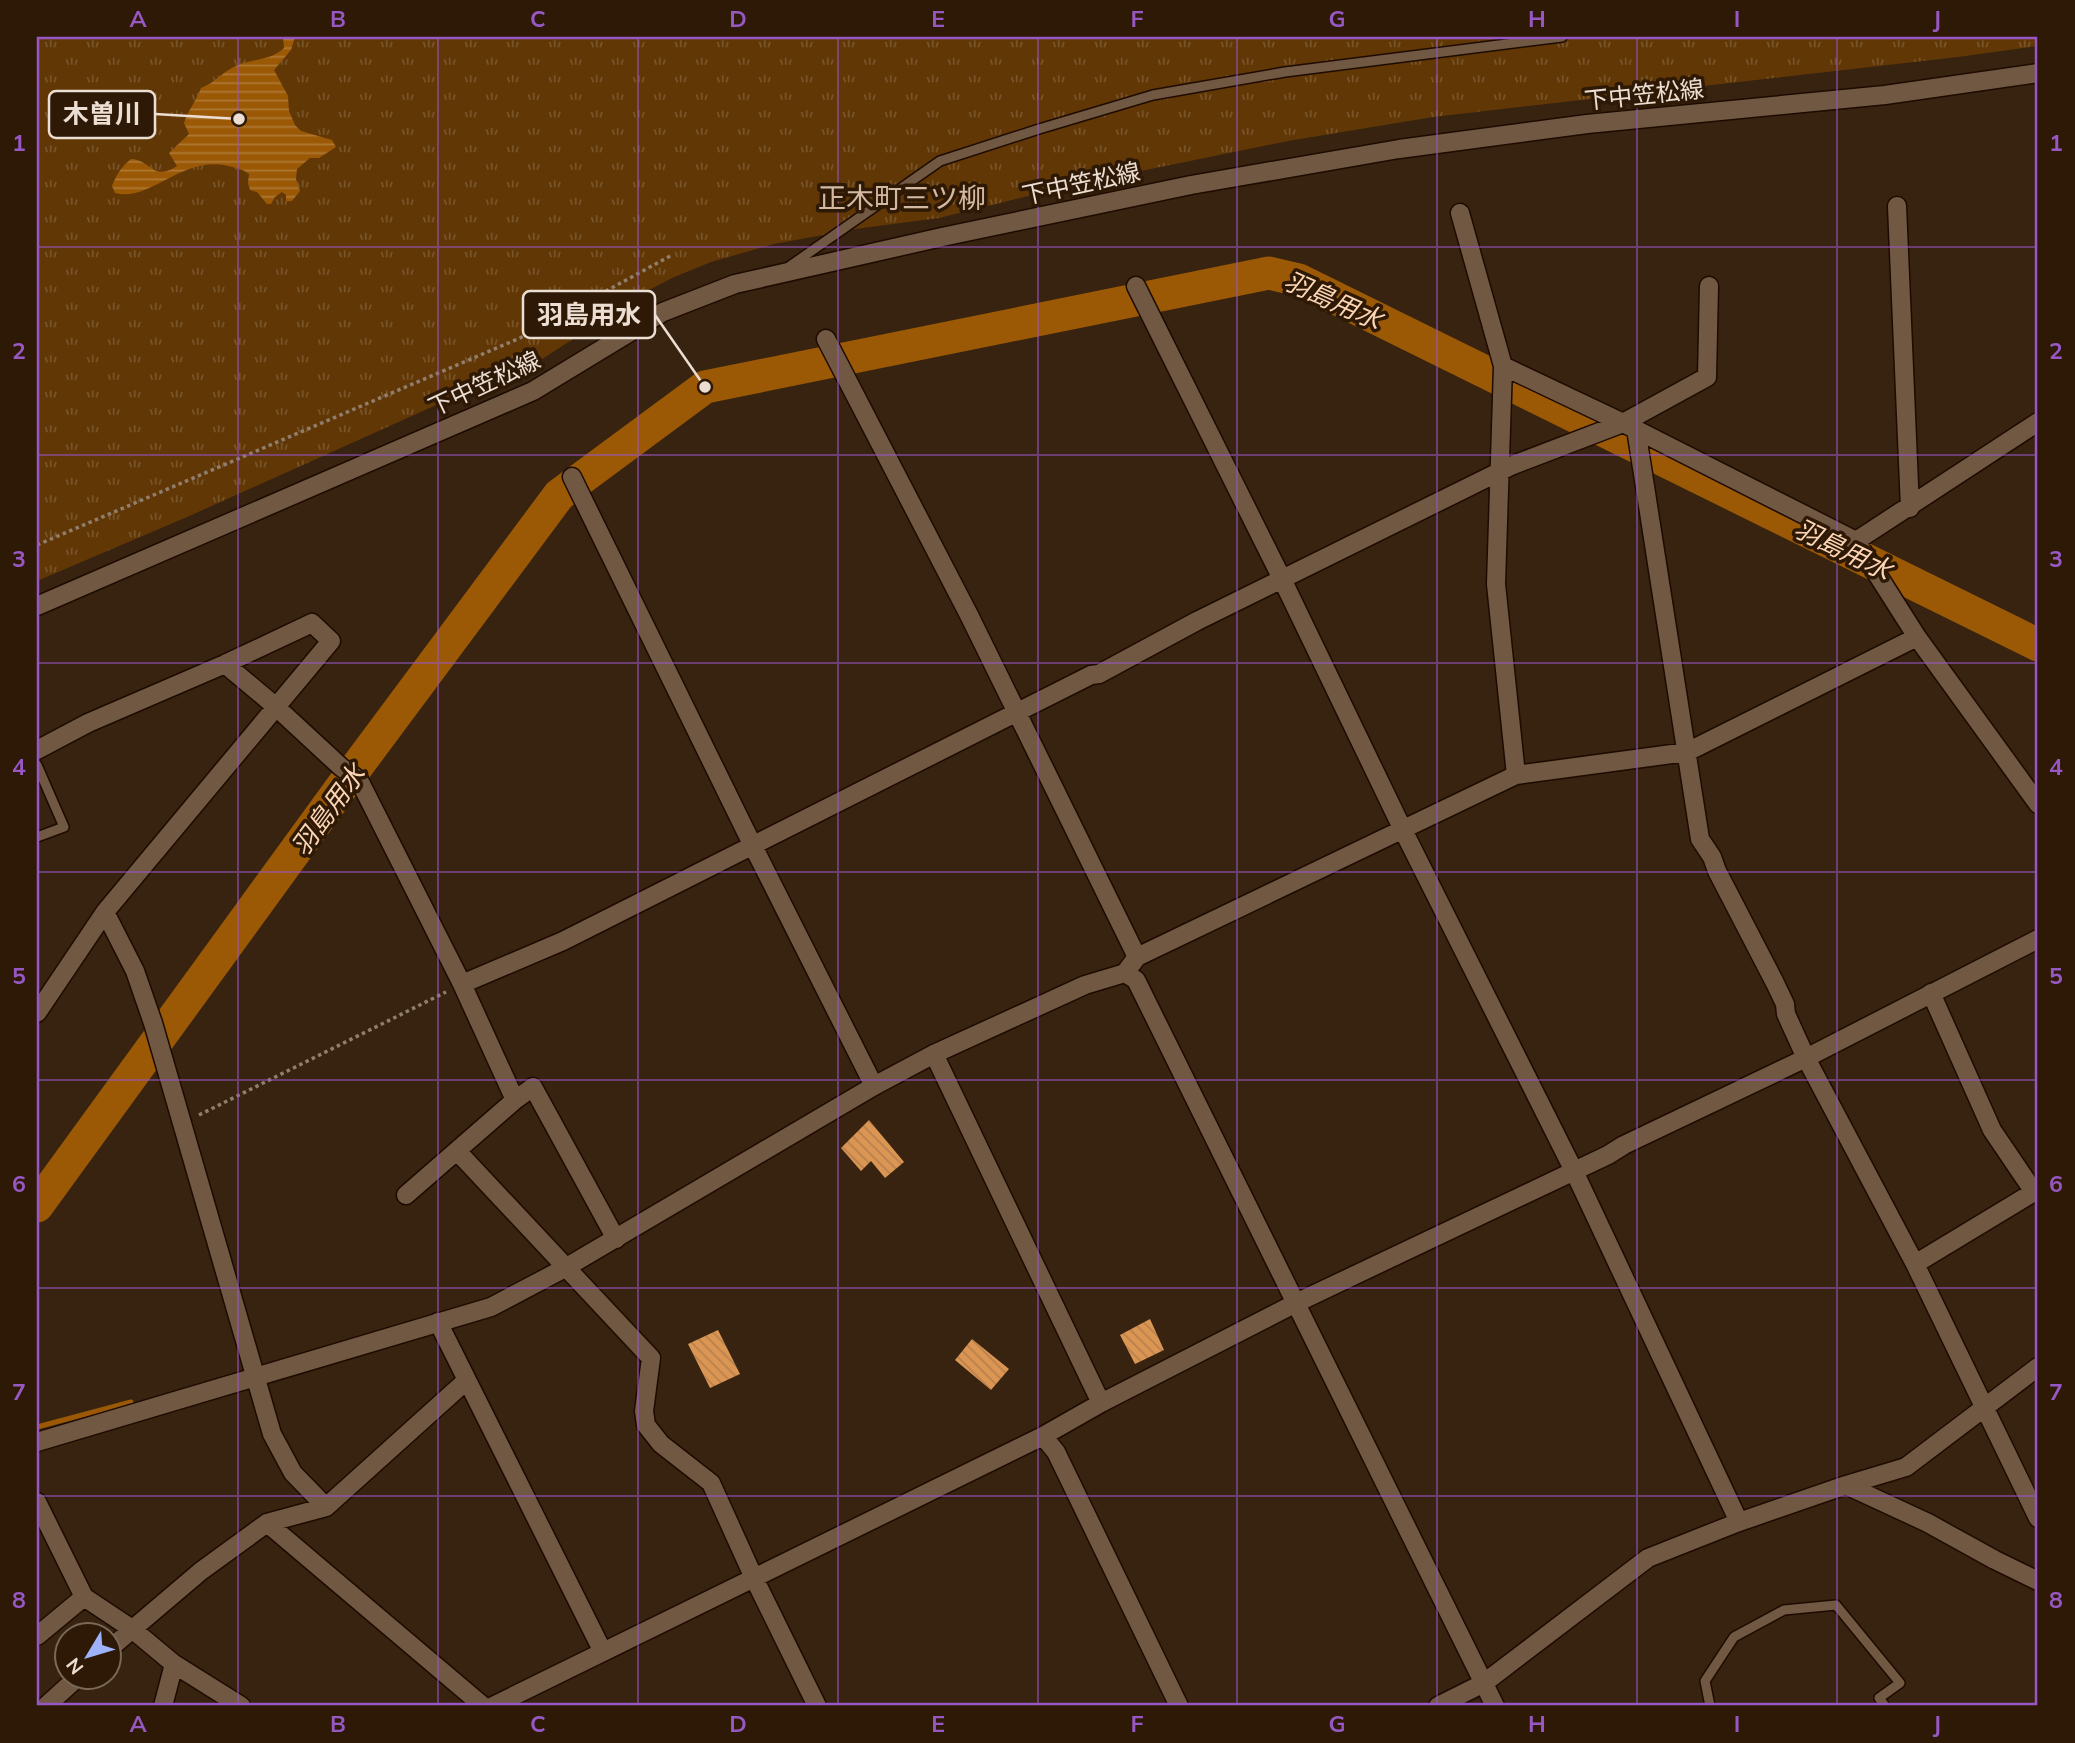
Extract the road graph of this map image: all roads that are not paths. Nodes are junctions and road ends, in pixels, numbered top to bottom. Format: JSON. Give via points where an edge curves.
{"nodes":[{"id":1,"x":1562,"y":37,"type":"edge"},
{"id":2,"x":2038,"y":73,"type":"edge"},
{"id":3,"x":1897,"y":206,"type":"dead end"},
{"id":4,"x":1460,"y":213,"type":"dead end"},
{"id":5,"x":777,"y":275,"type":"junction"},
{"id":6,"x":1136,"y":286,"type":"dead end"},
{"id":7,"x":1709,"y":286,"type":"dead end"},
{"id":8,"x":826,"y":339,"type":"dead end"},
{"id":9,"x":1503,"y":367,"type":"junction"},
{"id":10,"x":2038,"y":422,"type":"edge"},
{"id":11,"x":1629,"y":426,"type":"junction"},
{"id":12,"x":1498,"y":472,"type":"junction"},
{"id":13,"x":572,"y":477,"type":"dead end"},
{"id":14,"x":1910,"y":508,"type":"junction"},
{"id":15,"x":1857,"y":541,"type":"junction"},
{"id":16,"x":1282,"y":579,"type":"junction"},
{"id":17,"x":37,"y":606,"type":"edge"},
{"id":18,"x":1917,"y":637,"type":"junction"},
{"id":19,"x":225,"y":664,"type":"junction"},
{"id":20,"x":275,"y":706,"type":"junction"},
{"id":21,"x":1017,"y":713,"type":"junction"},
{"id":22,"x":37,"y":750,"type":"edge"},
{"id":23,"x":1686,"y":752,"type":"junction"},
{"id":24,"x":37,"y":765,"type":"edge"},
{"id":25,"x":1516,"y":775,"type":"junction"},
{"id":26,"x":2038,"y":804,"type":"edge"},
{"id":27,"x":1403,"y":830,"type":"junction"},
{"id":28,"x":37,"y":837,"type":"edge"},
{"id":29,"x":752,"y":846,"type":"junction"},
{"id":30,"x":105,"y":912,"type":"junction"},
{"id":31,"x":2038,"y":939,"type":"edge"},
{"id":32,"x":1137,"y":957,"type":"junction"},
{"id":33,"x":1125,"y":973,"type":"junction"},
{"id":34,"x":462,"y":984,"type":"junction"},
{"id":35,"x":1931,"y":993,"type":"junction"},
{"id":36,"x":37,"y":1013,"type":"edge"},
{"id":37,"x":934,"y":1054,"type":"junction"},
{"id":38,"x":1806,"y":1058,"type":"junction"},
{"id":39,"x":874,"y":1086,"type":"junction"},
{"id":40,"x":515,"y":1100,"type":"junction"},
{"id":41,"x":457,"y":1151,"type":"junction"},
{"id":42,"x":1574,"y":1171,"type":"junction"},
{"id":43,"x":2036,"y":1192,"type":"edge"},
{"id":44,"x":406,"y":1195,"type":"dead end"},
{"id":45,"x":616,"y":1239,"type":"junction"},
{"id":46,"x":1915,"y":1264,"type":"junction"},
{"id":47,"x":565,"y":1268,"type":"junction"},
{"id":48,"x":1296,"y":1303,"type":"junction"},
{"id":49,"x":438,"y":1322,"type":"junction"},
{"id":50,"x":2038,"y":1367,"type":"edge"},
{"id":51,"x":256,"y":1376,"type":"junction"},
{"id":52,"x":467,"y":1380,"type":"junction"},
{"id":53,"x":1101,"y":1403,"type":"junction"},
{"id":54,"x":1984,"y":1406,"type":"junction"},
{"id":55,"x":1043,"y":1436,"type":"junction"},
{"id":56,"x":37,"y":1442,"type":"edge"},
{"id":57,"x":1846,"y":1485,"type":"junction"},
{"id":58,"x":37,"y":1502,"type":"edge"},
{"id":59,"x":327,"y":1507,"type":"junction"},
{"id":60,"x":2038,"y":1518,"type":"edge"},
{"id":61,"x":1740,"y":1522,"type":"junction"},
{"id":62,"x":267,"y":1523,"type":"junction"},
{"id":63,"x":54,"y":1535,"type":"junction"},
{"id":64,"x":37,"y":1544,"type":"edge"},
{"id":65,"x":754,"y":1578,"type":"junction"},
{"id":66,"x":2038,"y":1581,"type":"edge"},
{"id":67,"x":84,"y":1598,"type":"junction"},
{"id":68,"x":132,"y":1629,"type":"junction"},
{"id":69,"x":37,"y":1636,"type":"edge"},
{"id":70,"x":122,"y":1638,"type":"edge"},
{"id":71,"x":603,"y":1652,"type":"junction"},
{"id":72,"x":174,"y":1664,"type":"junction"},
{"id":73,"x":1484,"y":1683,"type":"junction"},
{"id":74,"x":64,"y":1690,"type":"edge"},
{"id":75,"x":46,"y":1706,"type":"edge"},
{"id":76,"x":163,"y":1706,"type":"edge"},
{"id":77,"x":241,"y":1706,"type":"edge"},
{"id":78,"x":483,"y":1706,"type":"edge"},
{"id":79,"x":493,"y":1706,"type":"edge"},
{"id":80,"x":817,"y":1706,"type":"edge"},
{"id":81,"x":1179,"y":1706,"type":"edge"},
{"id":82,"x":1438,"y":1706,"type":"edge"},
{"id":83,"x":1495,"y":1706,"type":"edge"},
{"id":84,"x":1710,"y":1706,"type":"edge"},
{"id":85,"x":1885,"y":1706,"type":"edge"}],
"edges":[{"from":1,"to":5,"type":"lane","via":[[1285,72],[1153,95],[1039,129],[940,162]]},
{"from":2,"to":5,"type":"street","name":"下中笠松線","via":[[1885,95],[1587,124],[1399,149],[1178,188]]},
{"from":3,"to":14,"type":"street"},
{"from":4,"to":9,"type":"street"},
{"from":5,"to":17,"type":"street","name":"下中笠松線","via":[[736,284],[663,312],[533,391]]},
{"from":6,"to":16,"type":"street"},
{"from":7,"to":11,"type":"street","via":[[1707,377]]},
{"from":8,"to":21,"type":"street"},
{"from":9,"to":11,"type":"street"},
{"from":9,"to":12,"type":"street"},
{"from":10,"to":14,"type":"street"},
{"from":11,"to":12,"type":"street"},
{"from":11,"to":15,"type":"street"},
{"from":11,"to":23,"type":"street","via":[[1641,455]]},
{"from":12,"to":16,"type":"street"},
{"from":12,"to":25,"type":"street","via":[[1496,584]]},
{"from":13,"to":29,"type":"street"},
{"from":14,"to":15,"type":"street"},
{"from":15,"to":18,"type":"street"},
{"from":16,"to":21,"type":"street"},
{"from":16,"to":27,"type":"street"},
{"from":18,"to":23,"type":"street"},
{"from":18,"to":26,"type":"street"},
{"from":19,"to":20,"type":"street"},
{"from":19,"to":20,"type":"street","via":[[312,623],[331,641]]},
{"from":19,"to":22,"type":"street"},
{"from":20,"to":30,"type":"street"},
{"from":20,"to":34,"type":"street","via":[[359,780]]},
{"from":21,"to":29,"type":"street"},
{"from":21,"to":32,"type":"street"},
{"from":23,"to":25,"type":"street"},
{"from":23,"to":38,"type":"street","via":[[1700,839],[1775,983]]},
{"from":24,"to":28,"type":"lane","via":[[64,827]]},
{"from":25,"to":27,"type":"street"},
{"from":27,"to":32,"type":"street"},
{"from":27,"to":42,"type":"street"},
{"from":29,"to":34,"type":"street","via":[[563,942]]},
{"from":29,"to":39,"type":"street"},
{"from":30,"to":36,"type":"street"},
{"from":30,"to":51,"type":"street","via":[[135,971],[153,1023]]},
{"from":31,"to":35,"type":"street"},
{"from":32,"to":33,"type":"street"},
{"from":33,"to":37,"type":"street","via":[[1085,985]]},
{"from":33,"to":48,"type":"street","via":[[1136,980]]},
{"from":34,"to":40,"type":"street"},
{"from":35,"to":38,"type":"street"},
{"from":35,"to":43,"type":"street","via":[[1992,1130]]},
{"from":37,"to":39,"type":"street"},
{"from":37,"to":53,"type":"street"},
{"from":38,"to":42,"type":"street"},
{"from":38,"to":46,"type":"street"},
{"from":39,"to":45,"type":"street"},
{"from":40,"to":41,"type":"street"},
{"from":40,"to":45,"type":"street","via":[[533,1087]]},
{"from":41,"to":44,"type":"street"},
{"from":41,"to":47,"type":"street"},
{"from":42,"to":48,"type":"street"},
{"from":42,"to":61,"type":"street"},
{"from":43,"to":46,"type":"street"},
{"from":45,"to":47,"type":"street"},
{"from":46,"to":54,"type":"street"},
{"from":47,"to":49,"type":"street","via":[[491,1307]]},
{"from":47,"to":65,"type":"street","via":[[651,1358],[646,1425],[661,1444],[711,1483]]},
{"from":48,"to":53,"type":"street"},
{"from":48,"to":73,"type":"street"},
{"from":49,"to":51,"type":"street"},
{"from":49,"to":52,"type":"street"},
{"from":50,"to":54,"type":"street"},
{"from":51,"to":56,"type":"street"},
{"from":51,"to":59,"type":"street","via":[[272,1434],[293,1473]]},
{"from":52,"to":59,"type":"street"},
{"from":52,"to":71,"type":"street"},
{"from":53,"to":55,"type":"street"},
{"from":54,"to":57,"type":"street","via":[[1906,1467]]},
{"from":54,"to":60,"type":"street"},
{"from":55,"to":65,"type":"street"},
{"from":55,"to":81,"type":"street","via":[[1056,1452]]},
{"from":57,"to":61,"type":"street"},
{"from":57,"to":66,"type":"street"},
{"from":58,"to":63,"type":"street"},
{"from":59,"to":62,"type":"street"},
{"from":61,"to":73,"type":"street","via":[[1648,1558]]},
{"from":62,"to":68,"type":"street"},
{"from":62,"to":78,"type":"street"},
{"from":63,"to":64,"type":"street"},
{"from":63,"to":67,"type":"street"},
{"from":65,"to":71,"type":"street"},
{"from":65,"to":80,"type":"street"},
{"from":67,"to":68,"type":"street"},
{"from":67,"to":69,"type":"street"},
{"from":68,"to":70,"type":"street"},
{"from":68,"to":72,"type":"street"},
{"from":71,"to":79,"type":"street"},
{"from":72,"to":76,"type":"street"},
{"from":72,"to":77,"type":"street"},
{"from":73,"to":82,"type":"street"},
{"from":73,"to":83,"type":"street"},
{"from":74,"to":75,"type":"street"},
{"from":84,"to":85,"type":"lane","via":[[1705,1681],[1734,1637],[1784,1610],[1836,1605],[1900,1683],[1879,1698]]}]}
